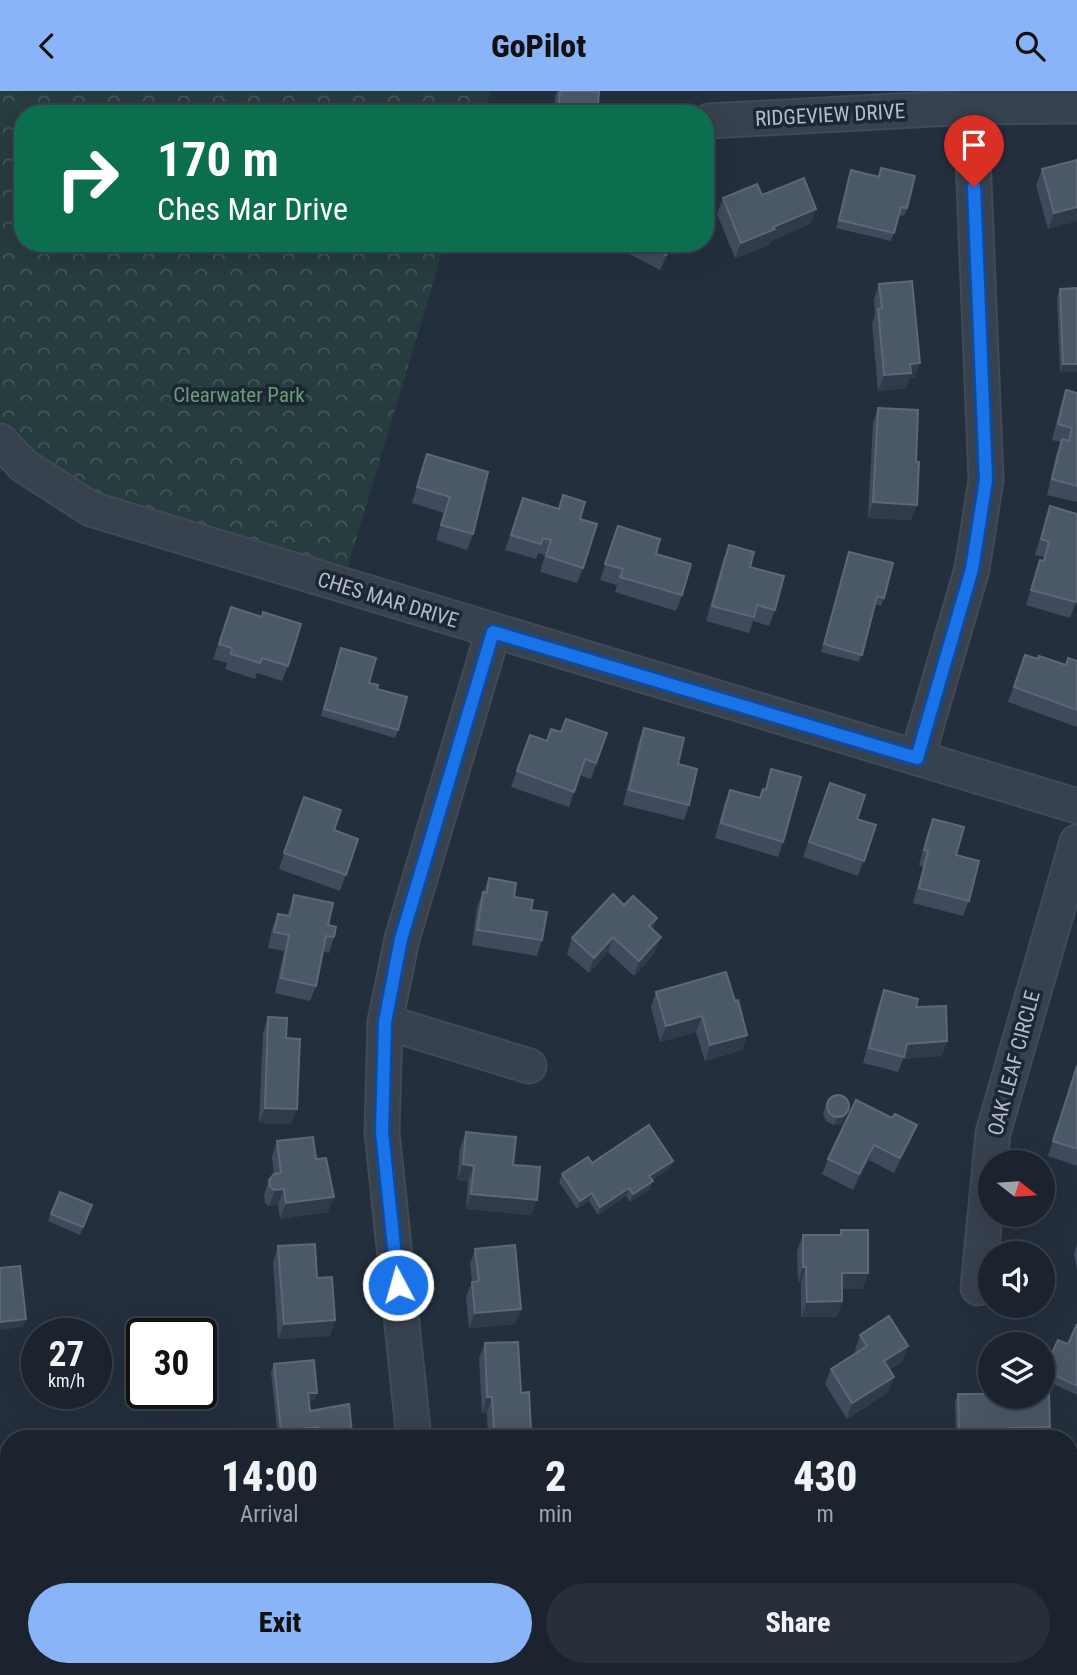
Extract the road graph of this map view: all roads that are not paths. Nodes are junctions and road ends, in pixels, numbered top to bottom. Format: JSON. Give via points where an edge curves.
{"nodes":[{"id":1,"x":1077,"y":106,"type":"edge"},
{"id":2,"x":971,"y":107,"type":"junction"},
{"id":3,"x":714,"y":121,"type":"edge"},
{"id":4,"x":0,"y":442,"type":"edge"},
{"id":5,"x":493,"y":632,"type":"junction"},
{"id":6,"x":917,"y":758,"type":"junction"},
{"id":7,"x":1077,"y":806,"type":"edge"},
{"id":8,"x":1077,"y":842,"type":"edge"},
{"id":9,"x":385,"y":1022,"type":"junction"},
{"id":10,"x":528,"y":1066,"type":"dead end"},
{"id":11,"x":983,"y":1241,"type":"edge"},
{"id":12,"x":413,"y":1430,"type":"edge"}],
"edges":[{"from":1,"to":2,"type":"street","name":"RIDGEVIEW DRIVE"},
{"from":2,"to":3,"type":"street","name":"RIDGEVIEW DRIVE"},
{"from":2,"to":6,"type":"street","via":[[986,480],[972,569]]},
{"from":4,"to":5,"type":"street","name":"CHES MAR DRIVE","via":[[24,466],[91,509]]},
{"from":5,"to":6,"type":"street","name":"CHES MAR DRIVE"},
{"from":5,"to":9,"type":"street","via":[[401,939]]},
{"from":6,"to":7,"type":"street","name":"CHES MAR DRIVE"},
{"from":8,"to":11,"type":"street","name":"OAK LEAF CIRCLE","via":[[993,1133]]},
{"from":9,"to":10,"type":"street"},
{"from":9,"to":12,"type":"street","via":[[382,1132]]}]}
